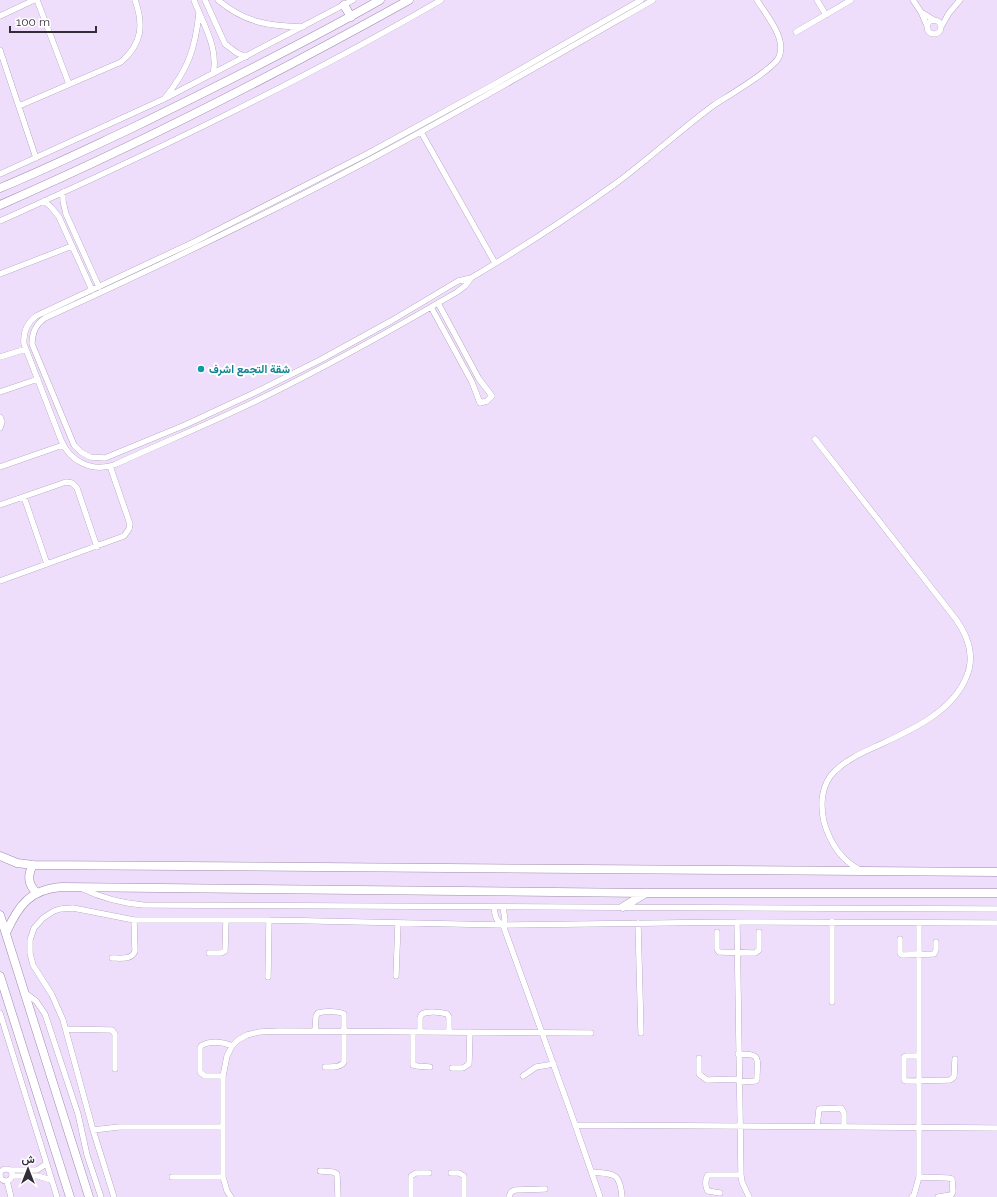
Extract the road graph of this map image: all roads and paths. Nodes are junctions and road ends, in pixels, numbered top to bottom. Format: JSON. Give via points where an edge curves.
{"nodes":[{"id":1,"x":34,"y":0,"type":"edge"},
{"id":2,"x":37,"y":0,"type":"edge"},
{"id":3,"x":135,"y":0,"type":"edge"},
{"id":4,"x":194,"y":0,"type":"edge"},
{"id":5,"x":206,"y":0,"type":"edge"},
{"id":6,"x":218,"y":0,"type":"edge"},
{"id":7,"x":352,"y":0,"type":"edge"},
{"id":8,"x":380,"y":0,"type":"edge"},
{"id":9,"x":409,"y":0,"type":"edge"},
{"id":10,"x":441,"y":0,"type":"edge"},
{"id":11,"x":641,"y":0,"type":"edge"},
{"id":12,"x":653,"y":0,"type":"edge"},
{"id":13,"x":757,"y":0,"type":"edge"},
{"id":14,"x":817,"y":0,"type":"edge"},
{"id":15,"x":851,"y":0,"type":"edge"},
{"id":16,"x":913,"y":0,"type":"edge"},
{"id":17,"x":960,"y":0,"type":"edge"},
{"id":18,"x":344,"y":5,"type":"junction"},
{"id":19,"x":921,"y":12,"type":"junction"},
{"id":20,"x":199,"y":13,"type":"junction"},
{"id":21,"x":949,"y":13,"type":"junction"},
{"id":22,"x":826,"y":15,"type":"junction"},
{"id":23,"x":0,"y":16,"type":"edge"},
{"id":24,"x":351,"y":16,"type":"junction"},
{"id":25,"x":935,"y":20,"type":"junction"},
{"id":26,"x":303,"y":27,"type":"junction"},
{"id":27,"x":928,"y":28,"type":"junction"},
{"id":28,"x":941,"y":28,"type":"junction"},
{"id":29,"x":796,"y":32,"type":"dead end"},
{"id":30,"x":0,"y":50,"type":"edge"},
{"id":31,"x":246,"y":57,"type":"junction"},
{"id":32,"x":213,"y":74,"type":"junction"},
{"id":33,"x":69,"y":84,"type":"junction"},
{"id":34,"x":493,"y":85,"type":"junction"},
{"id":35,"x":497,"y":91,"type":"junction"},
{"id":36,"x":164,"y":99,"type":"junction"},
{"id":37,"x":19,"y":106,"type":"junction"},
{"id":38,"x":421,"y":132,"type":"junction"},
{"id":39,"x":368,"y":157,"type":"junction"},
{"id":40,"x":36,"y":158,"type":"junction"},
{"id":41,"x":0,"y":174,"type":"edge"},
{"id":42,"x":0,"y":188,"type":"edge"},
{"id":43,"x":63,"y":192,"type":"junction"},
{"id":44,"x":299,"y":193,"type":"junction"},
{"id":45,"x":44,"y":201,"type":"junction"},
{"id":46,"x":0,"y":205,"type":"edge"},
{"id":47,"x":65,"y":210,"type":"junction"},
{"id":48,"x":57,"y":214,"type":"junction"},
{"id":49,"x":0,"y":221,"type":"edge"},
{"id":50,"x":74,"y":230,"type":"junction"},
{"id":51,"x":67,"y":234,"type":"junction"},
{"id":52,"x":72,"y":246,"type":"junction"},
{"id":53,"x":496,"y":263,"type":"junction"},
{"id":54,"x":0,"y":274,"type":"edge"},
{"id":55,"x":471,"y":278,"type":"junction"},
{"id":56,"x":99,"y":287,"type":"junction"},
{"id":57,"x":91,"y":293,"type":"junction"},
{"id":58,"x":438,"y":303,"type":"junction"},
{"id":59,"x":431,"y":307,"type":"junction"},
{"id":60,"x":391,"y":321,"type":"junction"},
{"id":61,"x":395,"y":328,"type":"junction"},
{"id":62,"x":26,"y":349,"type":"junction"},
{"id":63,"x":0,"y":357,"type":"edge"},
{"id":64,"x":38,"y":379,"type":"junction"},
{"id":65,"x":282,"y":379,"type":"junction"},
{"id":66,"x":286,"y":387,"type":"junction"},
{"id":67,"x":0,"y":392,"type":"edge"},
{"id":68,"x":0,"y":417,"type":"edge"},
{"id":69,"x":0,"y":428,"type":"edge"},
{"id":70,"x":815,"y":439,"type":"dead end"},
{"id":71,"x":140,"y":444,"type":"junction"},
{"id":72,"x":63,"y":445,"type":"junction"},
{"id":73,"x":144,"y":452,"type":"junction"},
{"id":74,"x":110,"y":466,"type":"junction"},
{"id":75,"x":0,"y":467,"type":"edge"},
{"id":76,"x":24,"y":497,"type":"junction"},
{"id":77,"x":0,"y":505,"type":"edge"},
{"id":78,"x":97,"y":547,"type":"junction"},
{"id":79,"x":47,"y":564,"type":"junction"},
{"id":80,"x":0,"y":581,"type":"edge"},
{"id":81,"x":0,"y":856,"type":"edge"},
{"id":82,"x":34,"y":865,"type":"junction"},
{"id":83,"x":862,"y":871,"type":"junction"},
{"id":84,"x":997,"y":872,"type":"edge"},
{"id":85,"x":79,"y":887,"type":"junction"},
{"id":86,"x":37,"y":893,"type":"junction"},
{"id":87,"x":647,"y":893,"type":"junction"},
{"id":88,"x":997,"y":893,"type":"edge"},
{"id":89,"x":494,"y":907,"type":"junction"},
{"id":90,"x":503,"y":907,"type":"junction"},
{"id":91,"x":623,"y":907,"type":"junction"},
{"id":92,"x":997,"y":909,"type":"edge"},
{"id":93,"x":0,"y":915,"type":"edge"},
{"id":94,"x":134,"y":920,"type":"junction"},
{"id":95,"x":226,"y":920,"type":"junction"},
{"id":96,"x":269,"y":920,"type":"junction"},
{"id":97,"x":736,"y":922,"type":"junction"},
{"id":98,"x":832,"y":922,"type":"junction"},
{"id":99,"x":919,"y":922,"type":"junction"},
{"id":100,"x":398,"y":923,"type":"junction"},
{"id":101,"x":638,"y":923,"type":"junction"},
{"id":102,"x":997,"y":923,"type":"edge"},
{"id":103,"x":502,"y":925,"type":"junction"},
{"id":104,"x":717,"y":932,"type":"dead end"},
{"id":105,"x":759,"y":932,"type":"dead end"},
{"id":106,"x":6,"y":933,"type":"junction"},
{"id":107,"x":900,"y":939,"type":"dead end"},
{"id":108,"x":936,"y":942,"type":"dead end"},
{"id":109,"x":737,"y":952,"type":"junction"},
{"id":110,"x":209,"y":953,"type":"dead end"},
{"id":111,"x":919,"y":954,"type":"junction"},
{"id":112,"x":112,"y":958,"type":"dead end"},
{"id":113,"x":0,"y":976,"type":"edge"},
{"id":114,"x":396,"y":976,"type":"dead end"},
{"id":115,"x":268,"y":977,"type":"dead end"},
{"id":116,"x":24,"y":992,"type":"junction"},
{"id":117,"x":832,"y":1002,"type":"dead end"},
{"id":118,"x":0,"y":1013,"type":"edge"},
{"id":119,"x":66,"y":1029,"type":"junction"},
{"id":120,"x":315,"y":1031,"type":"junction"},
{"id":121,"x":344,"y":1031,"type":"junction"},
{"id":122,"x":413,"y":1032,"type":"junction"},
{"id":123,"x":420,"y":1032,"type":"junction"},
{"id":124,"x":449,"y":1032,"type":"junction"},
{"id":125,"x":470,"y":1032,"type":"junction"},
{"id":126,"x":543,"y":1033,"type":"junction"},
{"id":127,"x":591,"y":1033,"type":"dead end"},
{"id":128,"x":640,"y":1034,"type":"dead end"},
{"id":129,"x":232,"y":1046,"type":"junction"},
{"id":130,"x":738,"y":1054,"type":"junction"},
{"id":131,"x":919,"y":1056,"type":"junction"},
{"id":132,"x":699,"y":1058,"type":"dead end"},
{"id":133,"x":955,"y":1060,"type":"dead end"},
{"id":134,"x":554,"y":1064,"type":"junction"},
{"id":135,"x":325,"y":1067,"type":"dead end"},
{"id":136,"x":430,"y":1067,"type":"dead end"},
{"id":137,"x":452,"y":1068,"type":"dead end"},
{"id":138,"x":115,"y":1069,"type":"dead end"},
{"id":139,"x":223,"y":1076,"type":"junction"},
{"id":140,"x":523,"y":1076,"type":"dead end"},
{"id":141,"x":739,"y":1081,"type":"junction"},
{"id":142,"x":919,"y":1081,"type":"junction"},
{"id":143,"x":575,"y":1125,"type":"junction"},
{"id":144,"x":222,"y":1127,"type":"junction"},
{"id":145,"x":739,"y":1127,"type":"junction"},
{"id":146,"x":817,"y":1127,"type":"junction"},
{"id":147,"x":844,"y":1127,"type":"junction"},
{"id":148,"x":920,"y":1128,"type":"junction"},
{"id":149,"x":997,"y":1128,"type":"edge"},
{"id":150,"x":93,"y":1130,"type":"junction"},
{"id":151,"x":46,"y":1164,"type":"junction"},
{"id":152,"x":10,"y":1170,"type":"junction"},
{"id":153,"x":1,"y":1171,"type":"edge"},
{"id":154,"x":320,"y":1171,"type":"dead end"},
{"id":155,"x":592,"y":1172,"type":"junction"},
{"id":156,"x":429,"y":1173,"type":"dead end"},
{"id":157,"x":451,"y":1173,"type":"dead end"},
{"id":158,"x":740,"y":1175,"type":"junction"},
{"id":159,"x":12,"y":1176,"type":"junction"},
{"id":160,"x":172,"y":1177,"type":"dead end"},
{"id":161,"x":223,"y":1177,"type":"junction"},
{"id":162,"x":919,"y":1177,"type":"junction"},
{"id":163,"x":51,"y":1180,"type":"junction"},
{"id":164,"x":7,"y":1181,"type":"junction"},
{"id":165,"x":545,"y":1189,"type":"dead end"},
{"id":166,"x":720,"y":1193,"type":"dead end"},
{"id":167,"x":11,"y":1197,"type":"edge"},
{"id":168,"x":56,"y":1197,"type":"edge"},
{"id":169,"x":70,"y":1197,"type":"edge"},
{"id":170,"x":89,"y":1197,"type":"edge"},
{"id":171,"x":100,"y":1197,"type":"edge"},
{"id":172,"x":114,"y":1197,"type":"edge"},
{"id":173,"x":231,"y":1197,"type":"edge"},
{"id":174,"x":338,"y":1197,"type":"edge"},
{"id":175,"x":411,"y":1197,"type":"edge"},
{"id":176,"x":464,"y":1197,"type":"edge"},
{"id":177,"x":509,"y":1197,"type":"edge"},
{"id":178,"x":600,"y":1197,"type":"edge"},
{"id":179,"x":622,"y":1197,"type":"edge"},
{"id":180,"x":749,"y":1197,"type":"edge"},
{"id":181,"x":912,"y":1197,"type":"edge"},
{"id":182,"x":938,"y":1197,"type":"edge"}],
"edges":[{"from":1,"to":23,"type":"street"},
{"from":2,"to":33,"type":"street"},
{"from":3,"to":33,"type":"street","via":[[141,24],[138,38],[131,51],[121,62]]},
{"from":4,"to":20,"type":"street"},
{"from":5,"to":31,"type":"street","via":[[225,44]]},
{"from":6,"to":26,"type":"street","via":[[235,13],[256,22]]},
{"from":7,"to":18,"type":"street"},
{"from":8,"to":24,"type":"street"},
{"from":9,"to":46,"type":"street","via":[[188,117]]},
{"from":10,"to":43,"type":"street","via":[[276,89]]},
{"from":11,"to":34,"type":"street"},
{"from":12,"to":35,"type":"street"},
{"from":13,"to":53,"type":"street","via":[[780,39],[780,52],[775,63],[714,106],[614,184]]},
{"from":14,"to":22,"type":"street"},
{"from":15,"to":22,"type":"street"},
{"from":16,"to":19,"type":"street"},
{"from":17,"to":21,"type":"street"},
{"from":18,"to":24,"type":"street"},
{"from":18,"to":26,"type":"street"},
{"from":19,"to":25,"type":"street"},
{"from":19,"to":27,"type":"street"},
{"from":20,"to":32,"type":"street","via":[[214,51],[216,65]]},
{"from":20,"to":36,"type":"street","via":[[196,41],[190,59]]},
{"from":21,"to":25,"type":"street"},
{"from":21,"to":28,"type":"street"},
{"from":22,"to":29,"type":"street"},
{"from":24,"to":42,"type":"street","via":[[185,102]]},
{"from":25,"to":27,"type":"street","via":[[928,24]]},
{"from":25,"to":28,"type":"street"},
{"from":26,"to":31,"type":"street"},
{"from":27,"to":28,"type":"street","via":[[934,34]]},
{"from":30,"to":37,"type":"street"},
{"from":31,"to":32,"type":"street"},
{"from":32,"to":36,"type":"street"},
{"from":33,"to":37,"type":"street"},
{"from":34,"to":35,"type":"street"},
{"from":34,"to":39,"type":"street"},
{"from":35,"to":38,"type":"street"},
{"from":36,"to":40,"type":"street"},
{"from":37,"to":40,"type":"street"},
{"from":38,"to":39,"type":"street"},
{"from":38,"to":53,"type":"street"},
{"from":39,"to":44,"type":"street"},
{"from":40,"to":41,"type":"street"},
{"from":43,"to":45,"type":"street"},
{"from":43,"to":47,"type":"street"},
{"from":44,"to":56,"type":"street"},
{"from":44,"to":57,"type":"street","via":[[203,244]]},
{"from":45,"to":48,"type":"street"},
{"from":45,"to":49,"type":"street"},
{"from":47,"to":48,"type":"street"},
{"from":47,"to":50,"type":"street"},
{"from":48,"to":51,"type":"street"},
{"from":50,"to":51,"type":"street"},
{"from":50,"to":56,"type":"street"},
{"from":51,"to":52,"type":"street"},
{"from":52,"to":54,"type":"street"},
{"from":52,"to":57,"type":"street"},
{"from":53,"to":55,"type":"street"},
{"from":55,"to":58,"type":"street","via":[[461,289]]},
{"from":55,"to":60,"type":"street","via":[[458,281]]},
{"from":56,"to":57,"type":"street"},
{"from":57,"to":62,"type":"street","via":[[32,319],[25,330]]},
{"from":57,"to":71,"type":"street","via":[[42,320],[32,335],[33,348],[71,441],[77,449],[90,457],[100,458],[110,457]]},
{"from":58,"to":59,"type":"street"},
{"from":58,"to":59,"type":"street","via":[[479,379],[492,396],[487,401],[480,403],[472,382]]},
{"from":59,"to":61,"type":"street"},
{"from":60,"to":61,"type":"street"},
{"from":60,"to":65,"type":"street"},
{"from":61,"to":66,"type":"street"},
{"from":62,"to":63,"type":"street"},
{"from":62,"to":64,"type":"street"},
{"from":64,"to":67,"type":"street"},
{"from":64,"to":72,"type":"street"},
{"from":65,"to":66,"type":"street"},
{"from":65,"to":71,"type":"street"},
{"from":66,"to":73,"type":"street"},
{"from":68,"to":69,"type":"street"},
{"from":70,"to":83,"type":"street","via":[[955,618],[965,634],[970,652],[970,670],[958,692],[944,708],[907,731],[851,759],[834,772],[828,781],[823,792],[822,804],[828,834],[840,854]]},
{"from":71,"to":73,"type":"street"},
{"from":72,"to":74,"type":"street","via":[[80,463],[92,467]]},
{"from":72,"to":75,"type":"street"},
{"from":73,"to":74,"type":"street"},
{"from":74,"to":78,"type":"street","via":[[129,528],[120,539]]},
{"from":76,"to":77,"type":"street"},
{"from":76,"to":78,"type":"street","via":[[66,482],[74,484]]},
{"from":76,"to":79,"type":"street"},
{"from":78,"to":79,"type":"street"},
{"from":79,"to":80,"type":"street"},
{"from":81,"to":82,"type":"street"},
{"from":82,"to":83,"type":"street"},
{"from":82,"to":86,"type":"street","via":[[29,882]]},
{"from":83,"to":84,"type":"street"},
{"from":85,"to":86,"type":"street","via":[[56,887]]},
{"from":85,"to":87,"type":"street"},
{"from":85,"to":89,"type":"street","via":[[103,898],[143,905]]},
{"from":86,"to":106,"type":"street","via":[[26,900],[18,910]]},
{"from":87,"to":88,"type":"street"},
{"from":87,"to":91,"type":"street"},
{"from":89,"to":90,"type":"street"},
{"from":89,"to":103,"type":"street","via":[[498,921]]},
{"from":90,"to":91,"type":"street"},
{"from":90,"to":103,"type":"street","via":[[505,920]]},
{"from":91,"to":92,"type":"street"},
{"from":93,"to":106,"type":"street"},
{"from":94,"to":95,"type":"street"},
{"from":94,"to":112,"type":"street","via":[[133,955],[129,958]]},
{"from":94,"to":119,"type":"street","via":[[66,908],[48,914],[34,928],[29,946],[31,959],[54,999]]},
{"from":95,"to":96,"type":"street"},
{"from":95,"to":110,"type":"street","via":[[225,951]]},
{"from":96,"to":100,"type":"street"},
{"from":96,"to":115,"type":"street"},
{"from":97,"to":98,"type":"street"},
{"from":97,"to":101,"type":"street"},
{"from":97,"to":109,"type":"street"},
{"from":98,"to":99,"type":"street"},
{"from":98,"to":117,"type":"street"},
{"from":99,"to":102,"type":"street"},
{"from":99,"to":111,"type":"street"},
{"from":100,"to":103,"type":"street"},
{"from":100,"to":114,"type":"street"},
{"from":101,"to":103,"type":"street"},
{"from":101,"to":128,"type":"street"},
{"from":103,"to":126,"type":"street"},
{"from":104,"to":109,"type":"street","via":[[718,951]]},
{"from":105,"to":109,"type":"street","via":[[758,951]]},
{"from":106,"to":116,"type":"street"},
{"from":107,"to":111,"type":"street","via":[[901,954]]},
{"from":108,"to":111,"type":"street","via":[[934,954]]},
{"from":109,"to":130,"type":"street"},
{"from":111,"to":131,"type":"street"},
{"from":113,"to":169,"type":"street"},
{"from":116,"to":170,"type":"street"},
{"from":116,"to":171,"type":"street","via":[[36,1001],[45,1014],[78,1114]]},
{"from":118,"to":151,"type":"street"},
{"from":119,"to":138,"type":"street","via":[[112,1030],[115,1034]]},
{"from":119,"to":150,"type":"street"},
{"from":120,"to":121,"type":"street"},
{"from":120,"to":121,"type":"street","via":[[316,1016],[321,1012],[342,1013],[345,1016]]},
{"from":120,"to":129,"type":"street","via":[[259,1032],[247,1035]]},
{"from":121,"to":122,"type":"street"},
{"from":121,"to":135,"type":"street","via":[[343,1064]]},
{"from":122,"to":123,"type":"street"},
{"from":122,"to":136,"type":"street","via":[[413,1065]]},
{"from":123,"to":124,"type":"street"},
{"from":123,"to":124,"type":"street","via":[[420,1018],[425,1013],[447,1014]]},
{"from":124,"to":125,"type":"street"},
{"from":125,"to":126,"type":"street"},
{"from":125,"to":137,"type":"street","via":[[469,1064],[463,1068]]},
{"from":126,"to":127,"type":"street"},
{"from":126,"to":134,"type":"street"},
{"from":129,"to":139,"type":"street"},
{"from":129,"to":139,"type":"street","via":[[206,1043],[200,1048],[200,1072],[205,1076]]},
{"from":130,"to":141,"type":"street"},
{"from":130,"to":141,"type":"street","via":[[753,1054],[757,1059],[756,1081]]},
{"from":131,"to":142,"type":"street"},
{"from":131,"to":142,"type":"street","via":[[904,1057],[903,1077],[906,1081]]},
{"from":132,"to":141,"type":"street","via":[[699,1074],[702,1078]]},
{"from":133,"to":142,"type":"street","via":[[954,1077],[950,1080]]},
{"from":134,"to":140,"type":"street","via":[[536,1067]]},
{"from":134,"to":143,"type":"street"},
{"from":139,"to":144,"type":"street"},
{"from":141,"to":145,"type":"street"},
{"from":142,"to":148,"type":"street"},
{"from":143,"to":145,"type":"street"},
{"from":143,"to":155,"type":"street"},
{"from":144,"to":150,"type":"street","via":[[119,1127]]},
{"from":144,"to":161,"type":"street"},
{"from":145,"to":146,"type":"street"},
{"from":145,"to":158,"type":"street"},
{"from":146,"to":147,"type":"street"},
{"from":146,"to":147,"type":"street","via":[[818,1108],[841,1108],[844,1113]]},
{"from":147,"to":148,"type":"street"},
{"from":148,"to":149,"type":"street"},
{"from":148,"to":162,"type":"street"},
{"from":150,"to":172,"type":"street"},
{"from":151,"to":152,"type":"street","via":[[36,1170]]},
{"from":151,"to":163,"type":"street"},
{"from":152,"to":153,"type":"street"},
{"from":152,"to":159,"type":"street"},
{"from":153,"to":164,"type":"street","via":[[0,1176]]},
{"from":154,"to":174,"type":"street","via":[[337,1174]]},
{"from":155,"to":178,"type":"street"},
{"from":155,"to":179,"type":"street","via":[[615,1176],[620,1182]]},
{"from":156,"to":175,"type":"street","via":[[416,1173],[411,1176]]},
{"from":157,"to":176,"type":"street","via":[[464,1176]]},
{"from":158,"to":166,"type":"street","via":[[708,1175],[706,1190]]},
{"from":158,"to":180,"type":"street"},
{"from":159,"to":163,"type":"street","via":[[38,1176]]},
{"from":159,"to":164,"type":"street"},
{"from":160,"to":161,"type":"street"},
{"from":161,"to":173,"type":"street"},
{"from":162,"to":181,"type":"street"},
{"from":162,"to":182,"type":"street","via":[[952,1179],[951,1195]]},
{"from":163,"to":168,"type":"street"},
{"from":164,"to":167,"type":"street"},
{"from":165,"to":177,"type":"street","via":[[515,1190]]}]}
